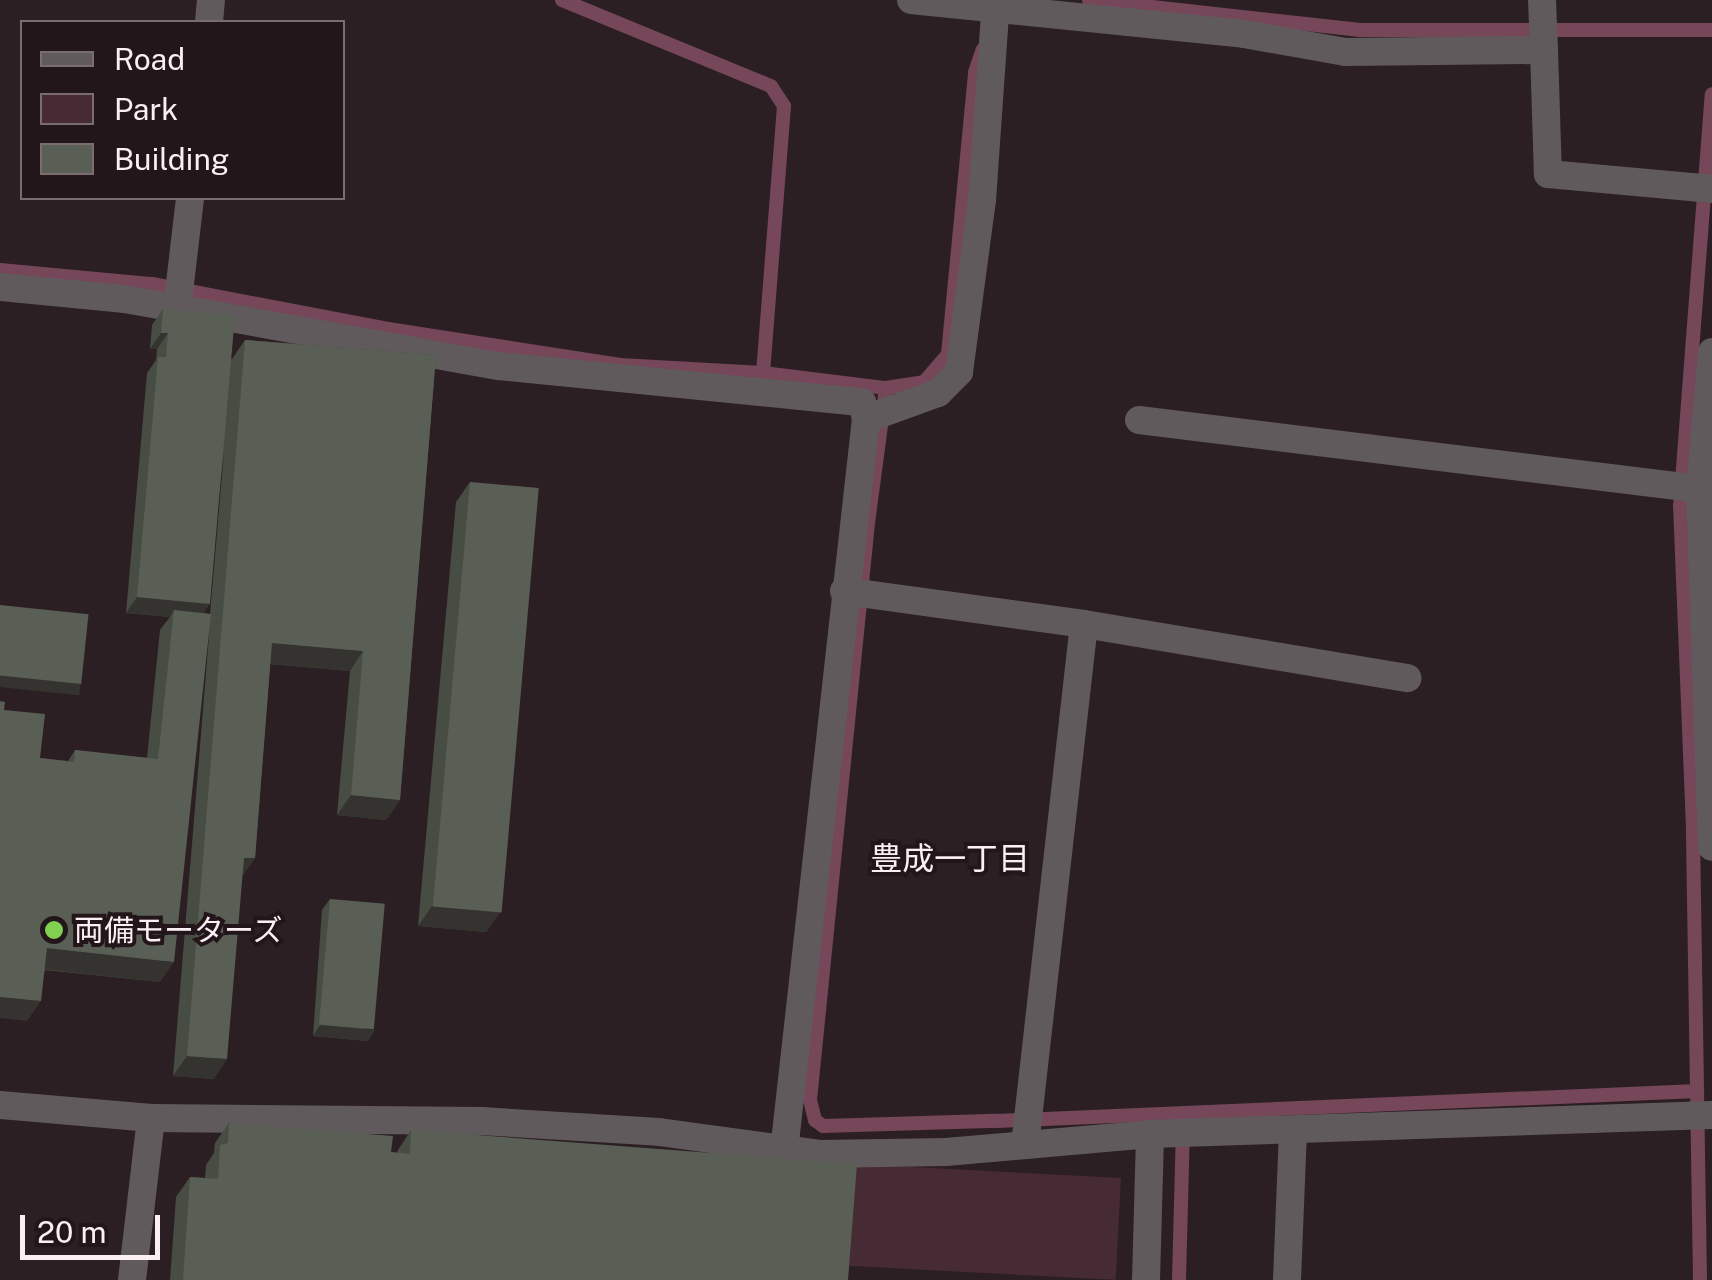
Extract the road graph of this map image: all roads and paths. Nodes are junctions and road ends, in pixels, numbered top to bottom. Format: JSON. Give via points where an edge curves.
{"nodes":[{"id":1,"x":911,"y":0,"type":"edge"},
{"id":2,"x":996,"y":4,"type":"edge"},
{"id":3,"x":1543,"y":27,"type":"edge"},
{"id":4,"x":1707,"y":189,"type":"edge"},
{"id":5,"x":190,"y":200,"type":"edge"},
{"id":6,"x":0,"y":287,"type":"edge"},
{"id":7,"x":179,"y":295,"type":"junction"},
{"id":8,"x":1712,"y":352,"type":"edge"},
{"id":9,"x":877,"y":415,"type":"junction"},
{"id":10,"x":1139,"y":420,"type":"dead end"},
{"id":11,"x":1688,"y":487,"type":"junction"},
{"id":12,"x":1707,"y":519,"type":"edge"},
{"id":13,"x":857,"y":593,"type":"junction"},
{"id":14,"x":1084,"y":624,"type":"junction"},
{"id":15,"x":1408,"y":678,"type":"dead end"},
{"id":16,"x":1712,"y":848,"type":"edge"},
{"id":17,"x":0,"y":1106,"type":"edge"},
{"id":18,"x":1702,"y":1116,"type":"edge"},
{"id":19,"x":150,"y":1118,"type":"junction"},
{"id":20,"x":1027,"y":1128,"type":"junction"},
{"id":21,"x":1293,"y":1130,"type":"junction"},
{"id":22,"x":1172,"y":1134,"type":"junction"},
{"id":23,"x":784,"y":1151,"type":"junction"},
{"id":24,"x":132,"y":1280,"type":"edge"},
{"id":25,"x":1146,"y":1280,"type":"edge"},
{"id":26,"x":1287,"y":1280,"type":"edge"}],
"edges":[{"from":1,"to":2,"type":"street"},
{"from":2,"to":3,"type":"street","via":[[1344,52]]},
{"from":2,"to":9,"type":"street","via":[[982,200],[959,372],[938,393]]},
{"from":3,"to":4,"type":"street","via":[[1548,174]]},
{"from":5,"to":7,"type":"street"},
{"from":6,"to":7,"type":"street","via":[[125,298]]},
{"from":7,"to":9,"type":"street","via":[[500,366],[862,402]]},
{"from":8,"to":11,"type":"street"},
{"from":9,"to":13,"type":"street"},
{"from":10,"to":11,"type":"street"},
{"from":11,"to":12,"type":"street"},
{"from":12,"to":16,"type":"street"},
{"from":13,"to":14,"type":"street"},
{"from":13,"to":23,"type":"street"},
{"from":14,"to":15,"type":"street"},
{"from":14,"to":20,"type":"street"},
{"from":17,"to":19,"type":"street"},
{"from":18,"to":21,"type":"street"},
{"from":19,"to":23,"type":"street","via":[[480,1121],[659,1132]]},
{"from":19,"to":24,"type":"street"},
{"from":20,"to":22,"type":"street"},
{"from":20,"to":23,"type":"street","via":[[946,1152]]},
{"from":21,"to":22,"type":"street"},
{"from":21,"to":26,"type":"street"},
{"from":22,"to":25,"type":"street"}]}
